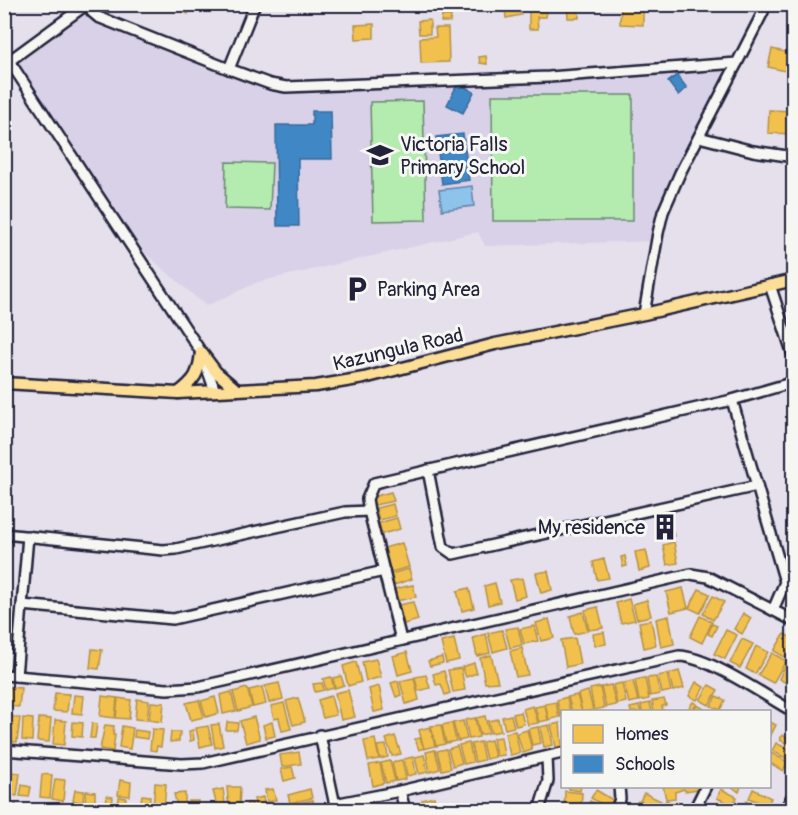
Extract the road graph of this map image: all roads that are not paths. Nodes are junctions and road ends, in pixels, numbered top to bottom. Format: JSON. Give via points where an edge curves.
{"nodes":[{"id":1,"x":88,"y":4,"type":"edge"},
{"id":2,"x":255,"y":4,"type":"edge"},
{"id":3,"x":764,"y":4,"type":"edge"},
{"id":4,"x":7,"y":57,"type":"edge"},
{"id":5,"x":737,"y":63,"type":"junction"},
{"id":6,"x":229,"y":69,"type":"junction"},
{"id":7,"x":699,"y":137,"type":"junction"},
{"id":8,"x":794,"y":157,"type":"edge"},
{"id":9,"x":794,"y":280,"type":"edge"},
{"id":10,"x":770,"y":285,"type":"junction"},
{"id":11,"x":644,"y":314,"type":"junction"},
{"id":12,"x":201,"y":352,"type":"junction"},
{"id":13,"x":794,"y":358,"type":"edge"},
{"id":14,"x":794,"y":382,"type":"edge"},
{"id":15,"x":4,"y":383,"type":"edge"},
{"id":16,"x":237,"y":390,"type":"junction"},
{"id":17,"x":214,"y":391,"type":"junction"},
{"id":18,"x":178,"y":393,"type":"junction"},
{"id":19,"x":732,"y":400,"type":"junction"},
{"id":20,"x":428,"y":470,"type":"junction"},
{"id":21,"x":757,"y":486,"type":"junction"},
{"id":22,"x":369,"y":511,"type":"junction"},
{"id":23,"x":4,"y":534,"type":"edge"},
{"id":24,"x":28,"y":536,"type":"junction"},
{"id":25,"x":384,"y":571,"type":"junction"},
{"id":26,"x":22,"y":605,"type":"junction"},
{"id":27,"x":773,"y":610,"type":"junction"},
{"id":28,"x":794,"y":621,"type":"edge"},
{"id":29,"x":401,"y":640,"type":"junction"},
{"id":30,"x":4,"y":675,"type":"edge"},
{"id":31,"x":16,"y":676,"type":"junction"},
{"id":32,"x":794,"y":712,"type":"edge"},
{"id":33,"x":320,"y":735,"type":"junction"},
{"id":34,"x":4,"y":750,"type":"edge"},
{"id":35,"x":561,"y":753,"type":"edge"},
{"id":36,"x":548,"y":757,"type":"junction"},
{"id":37,"x":619,"y":788,"type":"edge"},
{"id":38,"x":705,"y":788,"type":"edge"},
{"id":39,"x":400,"y":791,"type":"junction"},
{"id":40,"x":794,"y":793,"type":"edge"},
{"id":41,"x":335,"y":807,"type":"edge"},
{"id":42,"x":405,"y":810,"type":"edge"},
{"id":43,"x":539,"y":810,"type":"edge"},
{"id":44,"x":616,"y":810,"type":"edge"},
{"id":45,"x":694,"y":810,"type":"edge"},
{"id":46,"x":784,"y":810,"type":"edge"}],
"edges":[{"from":1,"to":4,"type":"street"},
{"from":1,"to":6,"type":"street","via":[[98,16]]},
{"from":2,"to":6,"type":"street"},
{"from":3,"to":5,"type":"street"},
{"from":4,"to":12,"type":"street"},
{"from":5,"to":6,"type":"street","via":[[549,77],[286,87]]},
{"from":5,"to":7,"type":"street"},
{"from":7,"to":8,"type":"street"},
{"from":7,"to":11,"type":"street","via":[[663,212]]},
{"from":9,"to":10,"type":"main road","name":"Kazungula Road"},
{"from":10,"to":11,"type":"main road","name":"Kazungula Road"},
{"from":10,"to":13,"type":"street"},
{"from":11,"to":16,"type":"main road","name":"Kazungula Road","via":[[495,344],[316,387]]},
{"from":12,"to":16,"type":"main road"},
{"from":12,"to":17,"type":"street"},
{"from":12,"to":18,"type":"main road","via":[[197,374]]},
{"from":14,"to":19,"type":"street"},
{"from":15,"to":18,"type":"main road","name":"Kazungula Road"},
{"from":16,"to":17,"type":"main road","name":"Kazungula Road"},
{"from":17,"to":18,"type":"main road","name":"Kazungula Road"},
{"from":19,"to":20,"type":"street"},
{"from":19,"to":21,"type":"street"},
{"from":20,"to":21,"type":"street","via":[[443,547],[453,554]]},
{"from":20,"to":22,"type":"street","via":[[374,483],[367,499]]},
{"from":21,"to":27,"type":"street","via":[[785,582]]},
{"from":22,"to":24,"type":"street","via":[[345,512],[163,550]]},
{"from":22,"to":25,"type":"street"},
{"from":23,"to":24,"type":"street"},
{"from":24,"to":26,"type":"street"},
{"from":25,"to":26,"type":"street","via":[[173,619]]},
{"from":25,"to":29,"type":"street"},
{"from":26,"to":31,"type":"street"},
{"from":27,"to":28,"type":"street"},
{"from":27,"to":29,"type":"street","via":[[708,577],[690,574]]},
{"from":29,"to":31,"type":"street","via":[[198,687],[167,689]]},
{"from":30,"to":31,"type":"street"},
{"from":32,"to":33,"type":"street","via":[[707,663],[679,656]]},
{"from":33,"to":34,"type":"street","via":[[203,763],[182,764]]},
{"from":33,"to":41,"type":"street"},
{"from":35,"to":36,"type":"street"},
{"from":36,"to":39,"type":"street"},
{"from":36,"to":43,"type":"street","via":[[548,781]]},
{"from":37,"to":44,"type":"street"},
{"from":38,"to":45,"type":"street"},
{"from":39,"to":41,"type":"street"},
{"from":39,"to":42,"type":"street"},
{"from":40,"to":46,"type":"street"}]}
